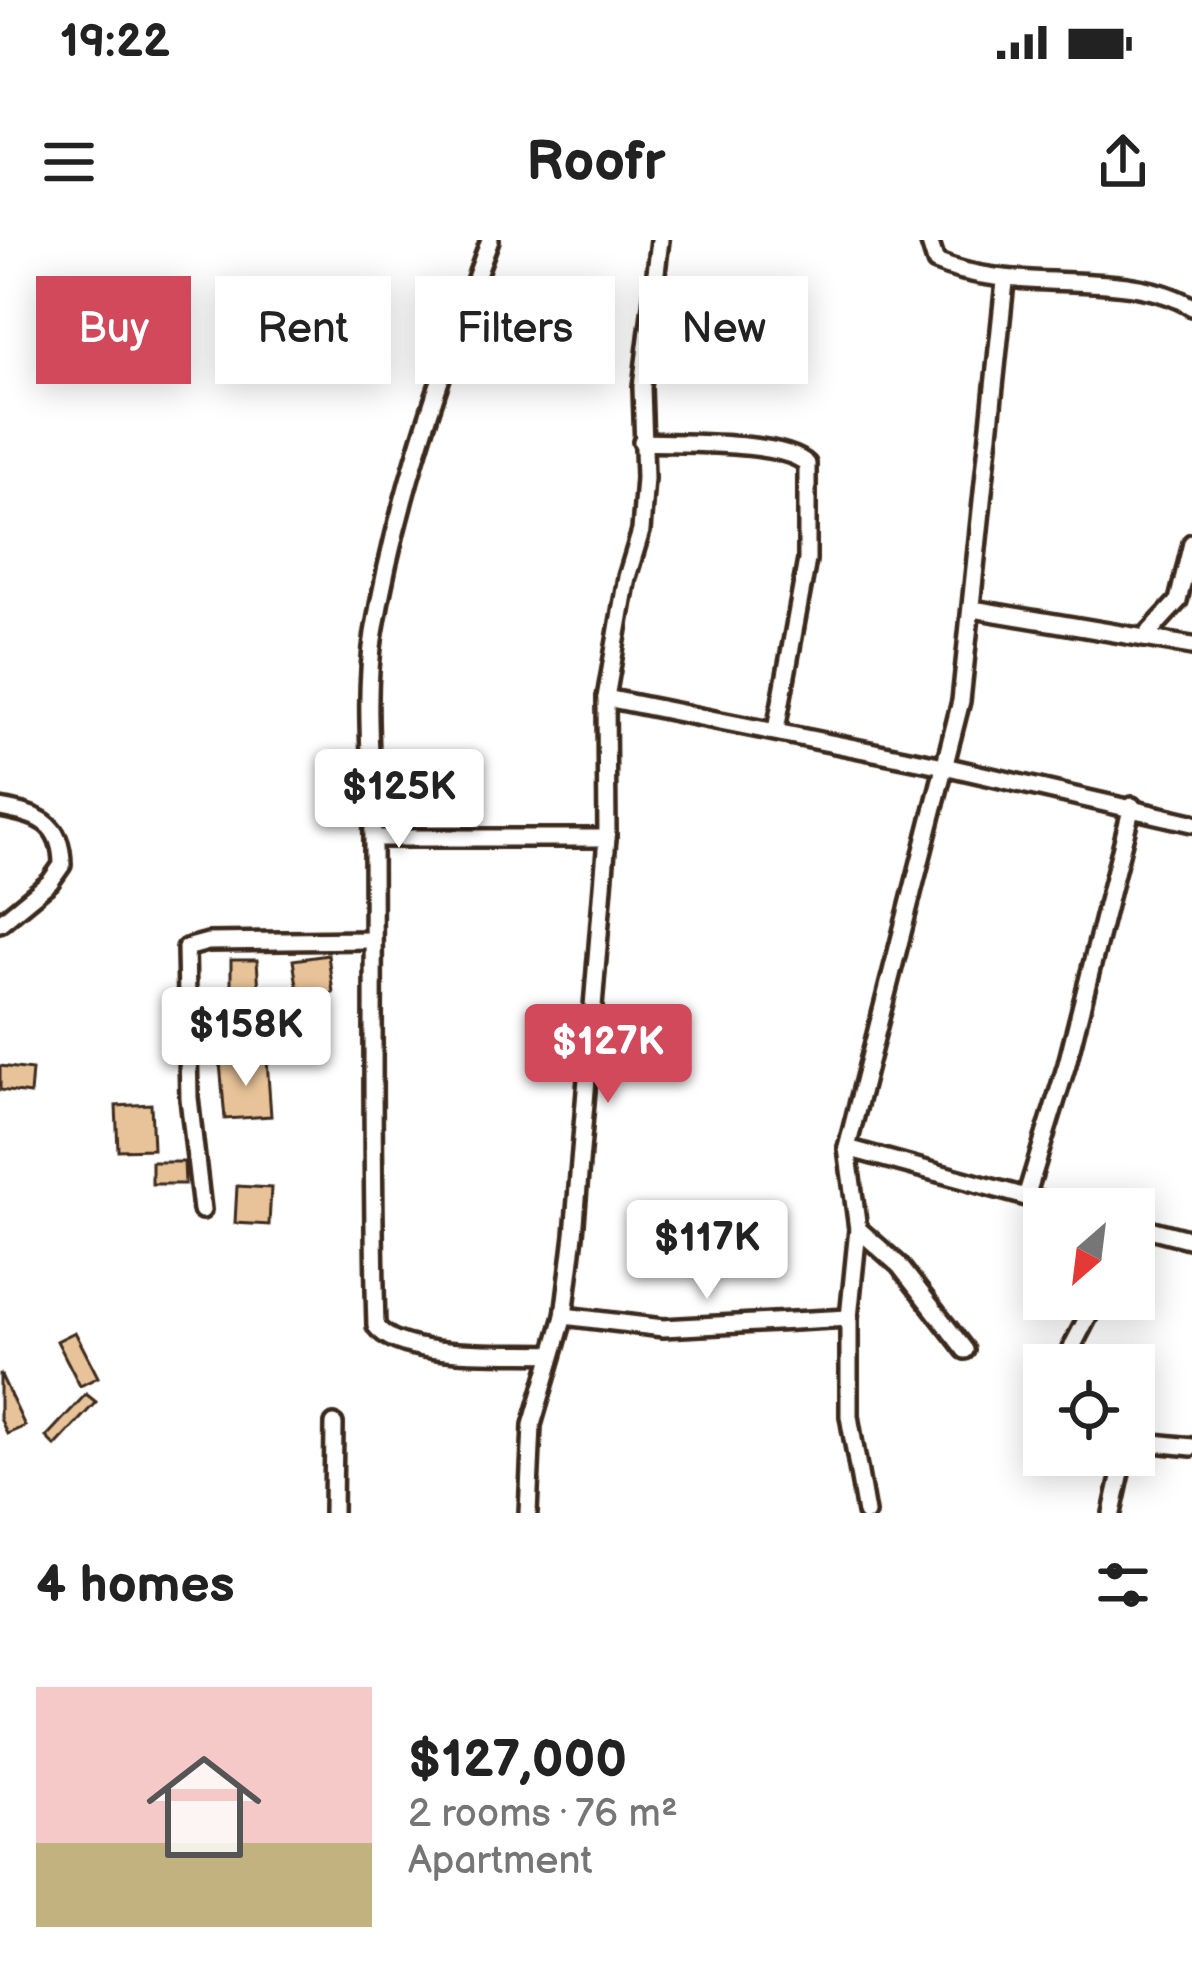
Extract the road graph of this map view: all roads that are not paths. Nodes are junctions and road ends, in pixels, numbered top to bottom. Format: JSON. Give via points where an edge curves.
{"nodes":[{"id":1,"x":490,"y":240,"type":"edge"},
{"id":2,"x":929,"y":240,"type":"edge"},
{"id":3,"x":657,"y":241,"type":"edge"},
{"id":4,"x":1005,"y":282,"type":"junction"},
{"id":5,"x":1192,"y":307,"type":"edge"},
{"id":6,"x":642,"y":442,"type":"junction"},
{"id":7,"x":1192,"y":542,"type":"edge"},
{"id":8,"x":973,"y":609,"type":"junction"},
{"id":9,"x":1144,"y":638,"type":"junction"},
{"id":10,"x":1192,"y":646,"type":"edge"},
{"id":11,"x":606,"y":698,"type":"junction"},
{"id":12,"x":776,"y":730,"type":"junction"},
{"id":13,"x":944,"y":766,"type":"junction"},
{"id":14,"x":1132,"y":806,"type":"junction"},
{"id":15,"x":0,"y":808,"type":"edge"},
{"id":16,"x":1192,"y":823,"type":"edge"},
{"id":17,"x":374,"y":838,"type":"junction"},
{"id":18,"x":607,"y":838,"type":"junction"},
{"id":19,"x":0,"y":923,"type":"edge"},
{"id":20,"x":371,"y":940,"type":"junction"},
{"id":21,"x":847,"y":1148,"type":"junction"},
{"id":22,"x":1029,"y":1188,"type":"edge"},
{"id":23,"x":1023,"y":1196,"type":"edge"},
{"id":24,"x":202,"y":1210,"type":"dead end"},
{"id":25,"x":859,"y":1229,"type":"junction"},
{"id":26,"x":1155,"y":1230,"type":"edge"},
{"id":27,"x":1192,"y":1240,"type":"edge"},
{"id":28,"x":564,"y":1316,"type":"junction"},
{"id":29,"x":849,"y":1318,"type":"junction"},
{"id":30,"x":965,"y":1350,"type":"dead end"},
{"id":31,"x":552,"y":1354,"type":"junction"},
{"id":32,"x":334,"y":1424,"type":"dead end"},
{"id":33,"x":1155,"y":1444,"type":"edge"},
{"id":34,"x":1192,"y":1448,"type":"edge"},
{"id":35,"x":1120,"y":1476,"type":"edge"},
{"id":36,"x":333,"y":1513,"type":"edge"},
{"id":37,"x":528,"y":1513,"type":"edge"},
{"id":38,"x":866,"y":1513,"type":"edge"},
{"id":39,"x":1112,"y":1513,"type":"edge"}],
"edges":[{"from":1,"to":17,"type":"street","via":[[394,538],[374,636]]},
{"from":2,"to":4,"type":"street","via":[[936,262]]},
{"from":3,"to":6,"type":"street"},
{"from":4,"to":5,"type":"street","via":[[1125,287]]},
{"from":4,"to":8,"type":"street"},
{"from":6,"to":11,"type":"street","via":[[641,531]]},
{"from":6,"to":12,"type":"street","via":[[770,450],[798,454],[807,464],[807,560]]},
{"from":7,"to":9,"type":"street","via":[[1178,601]]},
{"from":8,"to":9,"type":"street"},
{"from":8,"to":13,"type":"street"},
{"from":9,"to":10,"type":"street"},
{"from":11,"to":12,"type":"street"},
{"from":11,"to":18,"type":"street"},
{"from":12,"to":13,"type":"street"},
{"from":13,"to":14,"type":"street"},
{"from":13,"to":21,"type":"street"},
{"from":14,"to":16,"type":"street"},
{"from":14,"to":22,"type":"street"},
{"from":15,"to":19,"type":"street","via":[[46,819],[62,865]]},
{"from":17,"to":18,"type":"street"},
{"from":17,"to":20,"type":"street"},
{"from":18,"to":28,"type":"street"},
{"from":20,"to":24,"type":"street","via":[[186,948],[189,1098]]},
{"from":20,"to":31,"type":"street","via":[[376,1326],[409,1347]]},
{"from":21,"to":23,"type":"street"},
{"from":21,"to":25,"type":"street"},
{"from":25,"to":29,"type":"street"},
{"from":25,"to":30,"type":"street","via":[[899,1264]]},
{"from":26,"to":27,"type":"street"},
{"from":28,"to":29,"type":"street","via":[[662,1328]]},
{"from":28,"to":31,"type":"street"},
{"from":29,"to":38,"type":"street","via":[[849,1416]]},
{"from":31,"to":37,"type":"street","via":[[532,1425]]},
{"from":32,"to":36,"type":"street"},
{"from":33,"to":34,"type":"street"},
{"from":35,"to":39,"type":"street"}]}
